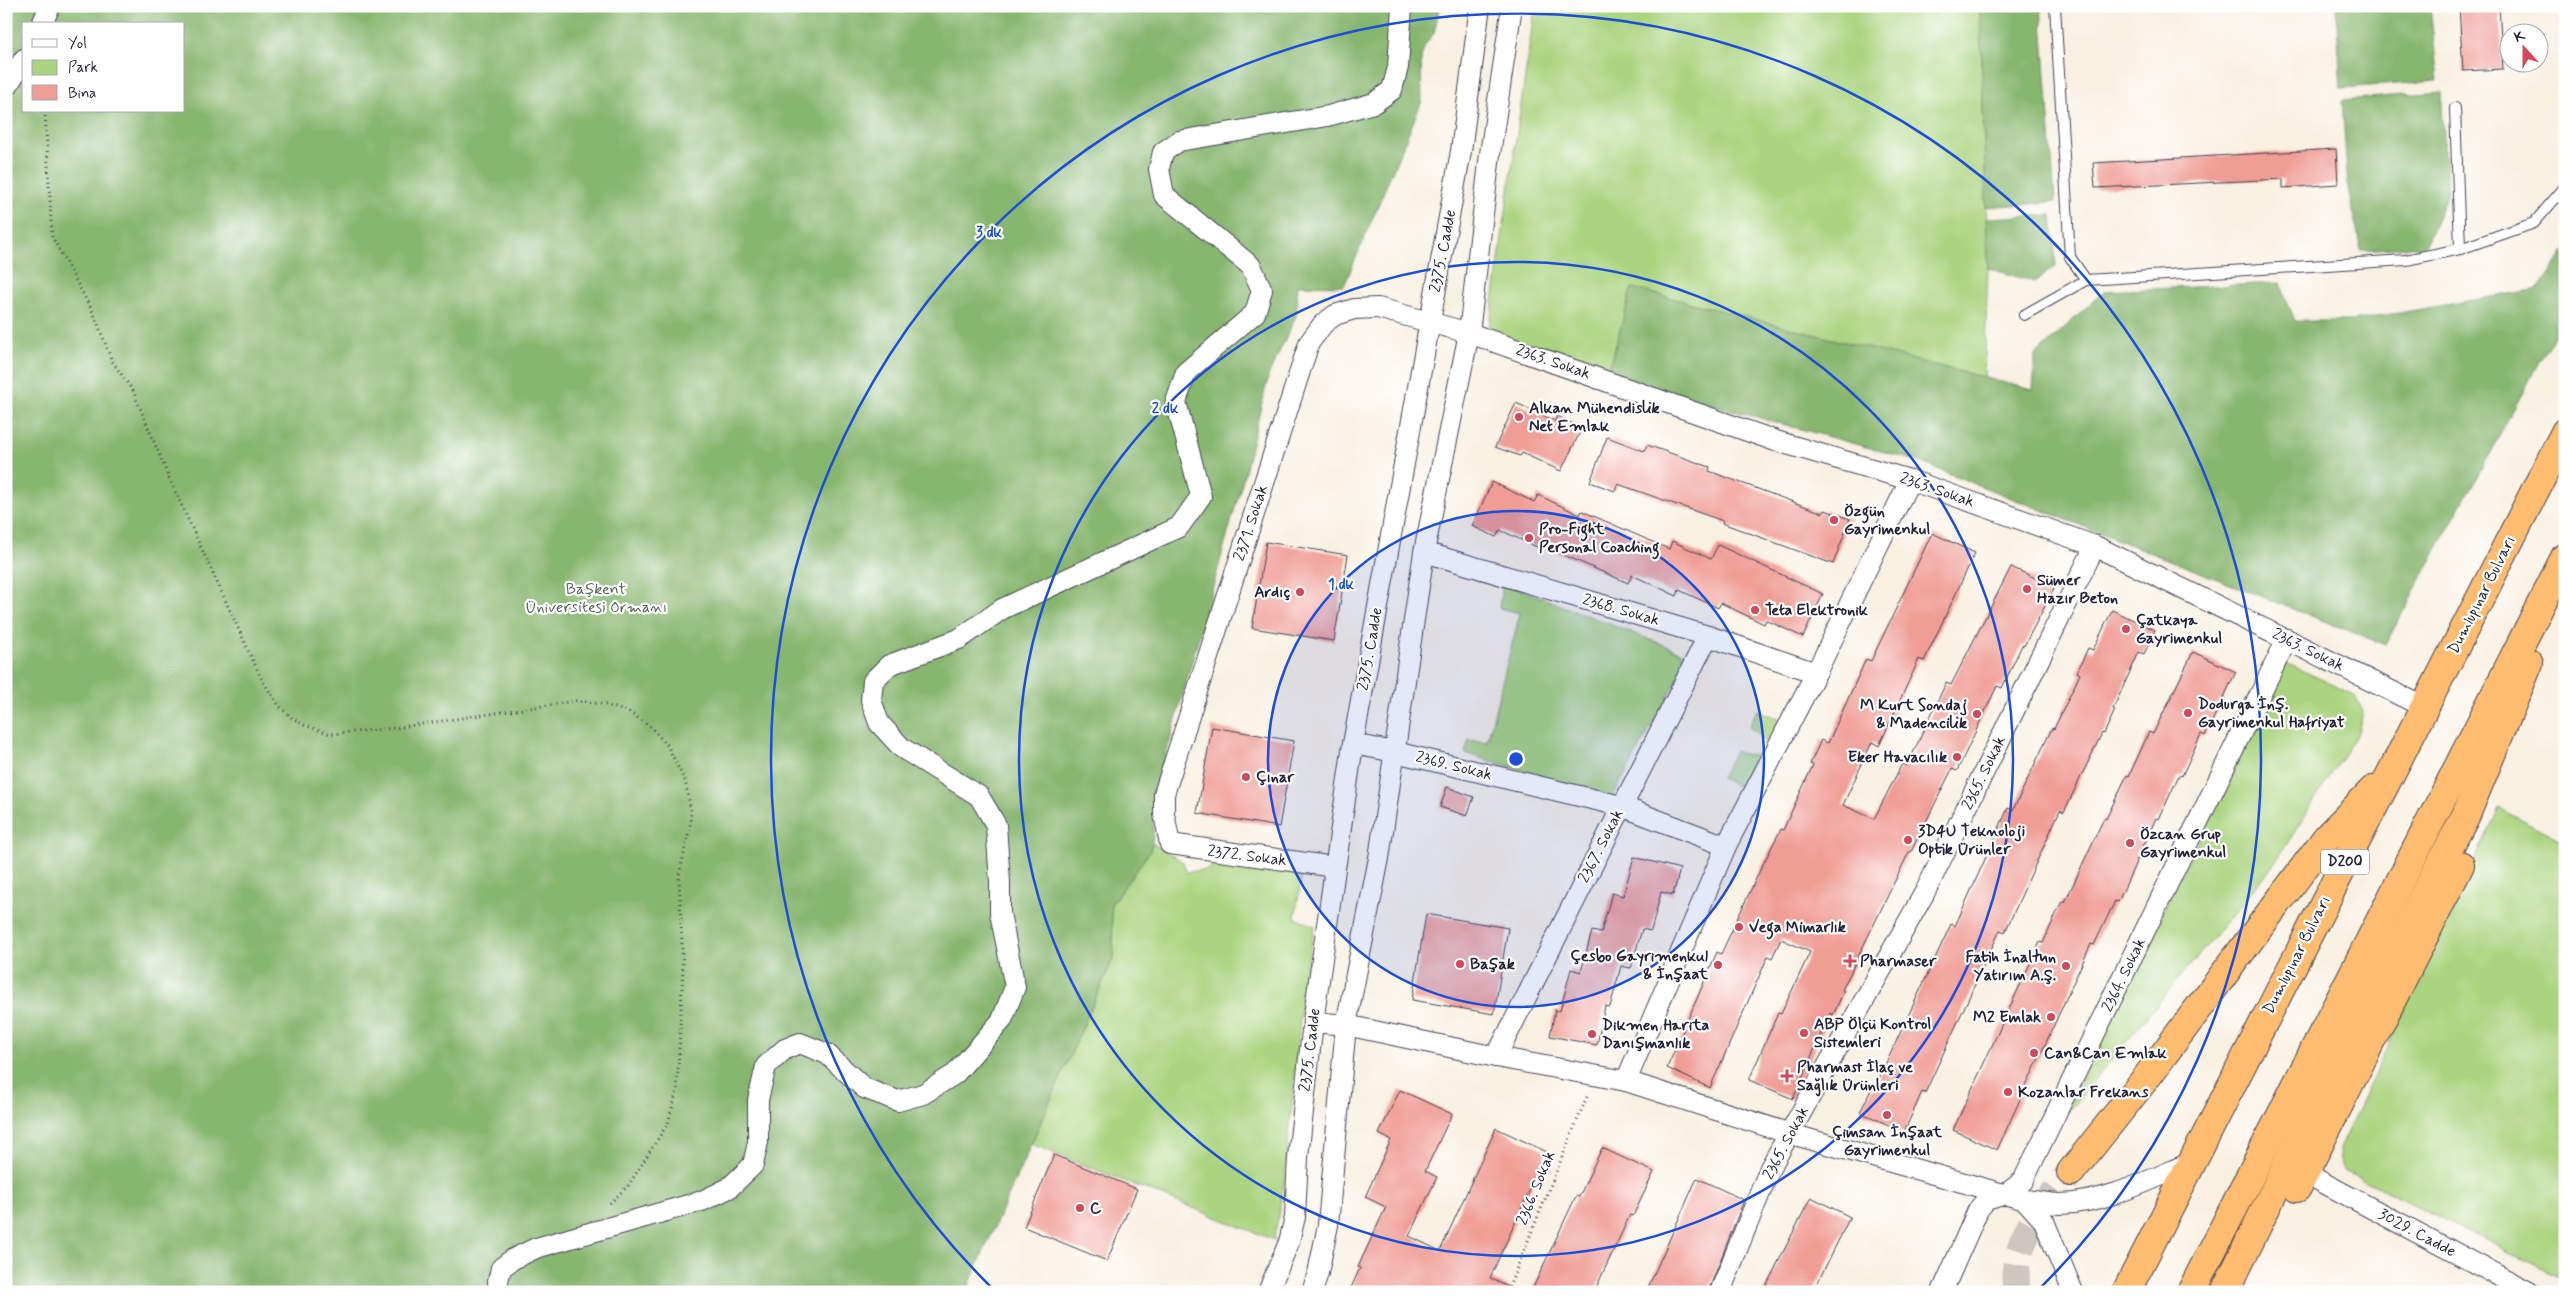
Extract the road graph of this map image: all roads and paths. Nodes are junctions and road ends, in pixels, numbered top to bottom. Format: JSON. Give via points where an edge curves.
{"nodes":[{"id":1,"x":50,"y":6,"type":"edge"},
{"id":2,"x":1402,"y":6,"type":"edge"},
{"id":3,"x":1480,"y":6,"type":"edge"},
{"id":4,"x":1512,"y":6,"type":"edge"},
{"id":5,"x":2055,"y":6,"type":"edge"},
{"id":6,"x":43,"y":22,"type":"edge"},
{"id":7,"x":22,"y":53,"type":"edge"},
{"id":8,"x":6,"y":60,"type":"edge"},
{"id":9,"x":22,"y":62,"type":"edge"},
{"id":10,"x":6,"y":88,"type":"edge"},
{"id":11,"x":2455,"y":108,"type":"dead end"},
{"id":12,"x":45,"y":112,"type":"edge"},
{"id":13,"x":2565,"y":186,"type":"edge"},
{"id":14,"x":2460,"y":249,"type":"junction"},
{"id":15,"x":2086,"y":280,"type":"junction"},
{"id":16,"x":2024,"y":315,"type":"dead end"},
{"id":17,"x":1430,"y":324,"type":"junction"},
{"id":18,"x":1469,"y":333,"type":"junction"},
{"id":19,"x":2565,"y":432,"type":"edge"},
{"id":20,"x":1910,"y":480,"type":"junction"},
{"id":21,"x":2095,"y":546,"type":"junction"},
{"id":22,"x":1424,"y":552,"type":"junction"},
{"id":23,"x":2559,"y":573,"type":"edge"},
{"id":24,"x":1708,"y":636,"type":"junction"},
{"id":25,"x":2287,"y":639,"type":"junction"},
{"id":26,"x":1816,"y":672,"type":"junction"},
{"id":27,"x":2424,"y":707,"type":"junction"},
{"id":28,"x":1353,"y":744,"type":"junction"},
{"id":29,"x":1395,"y":752,"type":"junction"},
{"id":30,"x":2393,"y":769,"type":"junction"},
{"id":31,"x":1621,"y":806,"type":"junction"},
{"id":32,"x":2466,"y":815,"type":"junction"},
{"id":33,"x":1167,"y":836,"type":"joint"},
{"id":34,"x":1726,"y":846,"type":"junction"},
{"id":35,"x":1335,"y":867,"type":"junction"},
{"id":36,"x":1313,"y":1022,"type":"junction"},
{"id":37,"x":1346,"y":1025,"type":"junction"},
{"id":38,"x":1496,"y":1057,"type":"junction"},
{"id":39,"x":1626,"y":1081,"type":"junction"},
{"id":40,"x":1588,"y":1093,"type":"dead end"},
{"id":41,"x":1791,"y":1134,"type":"junction"},
{"id":42,"x":2190,"y":1163,"type":"junction"},
{"id":43,"x":2071,"y":1172,"type":"tunnel mouth"},
{"id":44,"x":2305,"y":1173,"type":"junction"},
{"id":45,"x":2016,"y":1197,"type":"junction"},
{"id":46,"x":602,"y":1210,"type":"dead end"},
{"id":47,"x":499,"y":1292,"type":"edge"},
{"id":48,"x":1268,"y":1292,"type":"edge"},
{"id":49,"x":1312,"y":1292,"type":"edge"},
{"id":50,"x":1507,"y":1292,"type":"edge"},
{"id":51,"x":1720,"y":1292,"type":"edge"},
{"id":52,"x":1942,"y":1292,"type":"edge"},
{"id":53,"x":2073,"y":1292,"type":"edge"},
{"id":54,"x":2126,"y":1292,"type":"edge"},
{"id":55,"x":2191,"y":1292,"type":"edge"},
{"id":56,"x":2226,"y":1292,"type":"edge"},
{"id":57,"x":2244,"y":1292,"type":"edge"},
{"id":58,"x":2529,"y":1292,"type":"edge"}],
"edges":[{"from":1,"to":6,"type":"street"},
{"from":2,"to":47,"type":"street","via":[[1398,67],[1392,90],[1374,103],[1328,116],[1179,141],[1163,152],[1159,169],[1164,195],[1251,266],[1262,290],[1255,313],[1186,372],[1176,402],[1202,496],[1178,527],[1002,609],[959,639],[889,664],[873,681],[871,700],[879,723],[902,748],[979,796],[996,825],[1000,913],[1015,987],[1002,1020],[955,1074],[923,1094],[898,1101],[864,1088],[827,1054],[800,1043],[784,1049],[766,1066],[758,1100],[758,1142],[753,1165],[729,1188],[702,1202],[533,1249],[501,1268]]},
{"from":3,"to":17,"type":"street","name":"2375. Cadde","via":[[1461,151]]},
{"from":4,"to":18,"type":"street","name":"2375. Cadde","via":[[1490,154]]},
{"from":5,"to":15,"type":"lane","via":[[2070,257]]},
{"from":7,"to":8,"type":"street"},
{"from":9,"to":10,"type":"street"},
{"from":11,"to":14,"type":"lane"},
{"from":12,"to":46,"type":"path","via":[[48,211],[52,237],[94,314],[112,361],[133,391],[169,478],[258,671],[280,707],[304,725],[330,734],[395,728],[559,702],[589,702],[615,707],[641,719],[667,745],[685,781],[691,811],[678,876],[682,968],[677,1090],[668,1122],[628,1186]]},
{"from":13,"to":14,"type":"lane","via":[[2534,223]]},
{"from":14,"to":15,"type":"lane","via":[[2406,260]]},
{"from":15,"to":16,"type":"lane"},
{"from":17,"to":18,"type":"street","name":"2363. Sokak"},
{"from":17,"to":28,"type":"street","name":"2375. Cadde"},
{"from":17,"to":33,"type":"street","name":"2371. Sokak","via":[[1378,308],[1354,309],[1323,324],[1309,343],[1164,794]]},
{"from":18,"to":20,"type":"street","name":"2363. Sokak","via":[[1776,440]]},
{"from":18,"to":22,"type":"street","name":"2375. Cadde"},
{"from":19,"to":27,"type":"highway","name":"Dumlupınar Bulvarı","number":"D200"},
{"from":20,"to":21,"type":"street","name":"2363. Sokak"},
{"from":20,"to":26,"type":"street"},
{"from":21,"to":25,"type":"street","name":"2363. Sokak"},
{"from":21,"to":41,"type":"street","name":"2365. Sokak","via":[[1924,892]]},
{"from":22,"to":24,"type":"street","name":"2368. Sokak"},
{"from":22,"to":29,"type":"street","name":"2375. Cadde"},
{"from":23,"to":32,"type":"highway","via":[[2550,613]]},
{"from":23,"to":55,"type":"highway"},
{"from":24,"to":26,"type":"street","name":"2368. Sokak"},
{"from":24,"to":31,"type":"street","name":"2367. Sokak"},
{"from":25,"to":27,"type":"street","name":"2363. Sokak"},
{"from":25,"to":45,"type":"street","name":"2364. Sokak"},
{"from":26,"to":34,"type":"street"},
{"from":27,"to":30,"type":"highway","name":"Dumlupınar Bulvarı","number":"D200"},
{"from":28,"to":29,"type":"street","name":"2369. Sokak"},
{"from":28,"to":35,"type":"street","name":"2375. Cadde"},
{"from":29,"to":31,"type":"street","name":"2369. Sokak"},
{"from":29,"to":37,"type":"street","name":"2375. Cadde","via":[[1379,858]]},
{"from":30,"to":42,"type":"highway","name":"Dumlupınar Bulvarı","number":"D200"},
{"from":30,"to":43,"type":"highway","via":[[2327,837],[2146,1078]]},
{"from":31,"to":34,"type":"street","name":"2369. Sokak"},
{"from":31,"to":38,"type":"street","name":"2367. Sokak"},
{"from":32,"to":44,"type":"highway","via":[[2469,847]]},
{"from":32,"to":56,"type":"highway","via":[[2338,1060]]},
{"from":33,"to":35,"type":"street","name":"2372. Sokak","via":[[1170,844],[1185,848]]},
{"from":34,"to":39,"type":"street"},
{"from":35,"to":36,"type":"street","name":"2375. Cadde"},
{"from":36,"to":37,"type":"street"},
{"from":36,"to":48,"type":"street","name":"2375. Cadde","via":[[1298,1157],[1295,1217],[1289,1242]]},
{"from":37,"to":38,"type":"street"},
{"from":37,"to":49,"type":"street","name":"2375. Cadde","via":[[1328,1225]]},
{"from":38,"to":39,"type":"street"},
{"from":39,"to":41,"type":"street"},
{"from":40,"to":50,"type":"path","name":"2366. Sokak"},
{"from":41,"to":45,"type":"street"},
{"from":41,"to":51,"type":"street","name":"2365. Sokak","via":[[1770,1168]]},
{"from":42,"to":45,"type":"street","via":[[2094,1200],[2060,1204]]},
{"from":42,"to":54,"type":"highway","name":"Dumlupınar Bulvarı","number":"D200"},
{"from":44,"to":57,"type":"highway"},
{"from":44,"to":58,"type":"street","name":"3029. Cadde"},
{"from":45,"to":52,"type":"street","name":"2364. Sokak","via":[[1986,1200],[1978,1210]]},
{"from":45,"to":53,"type":"street","via":[[2048,1230]]}]}
